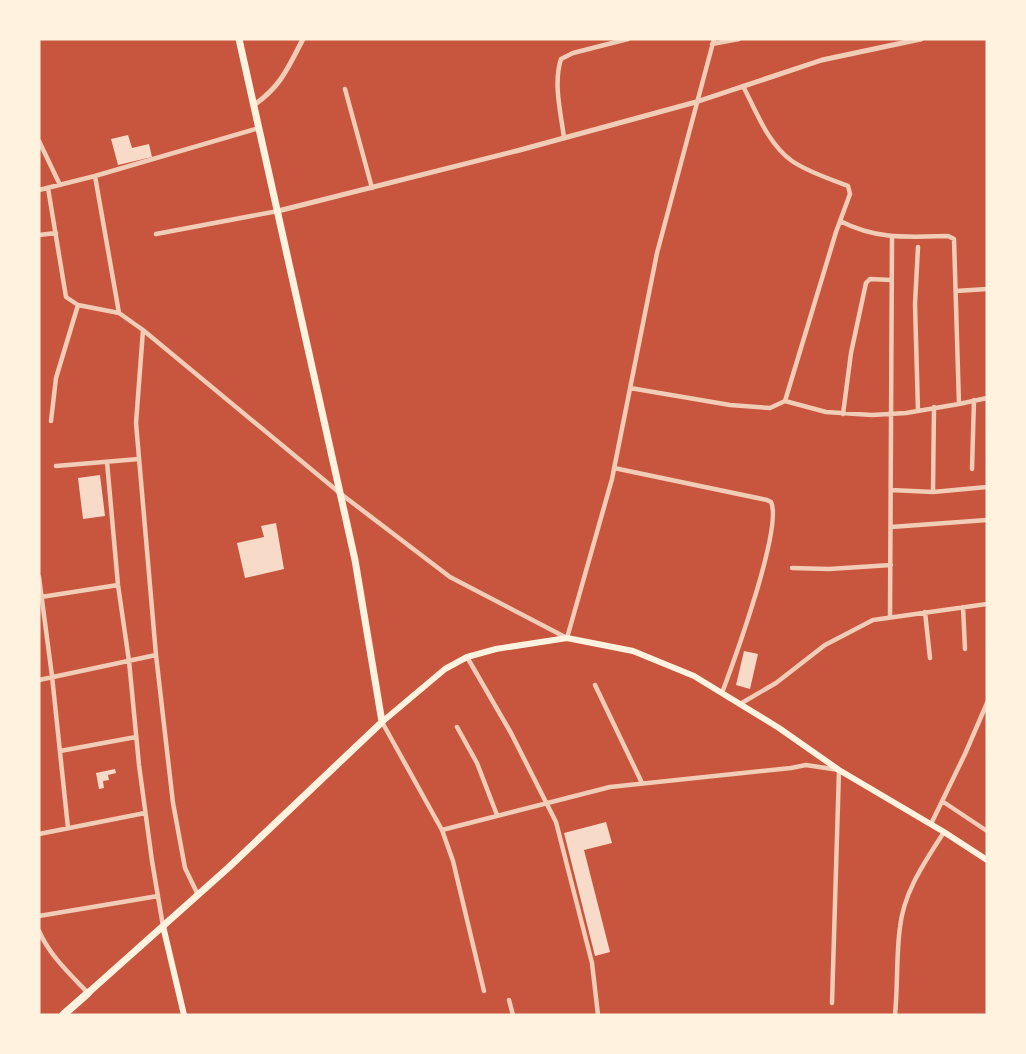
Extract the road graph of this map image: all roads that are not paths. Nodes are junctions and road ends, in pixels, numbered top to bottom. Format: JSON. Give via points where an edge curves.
{"nodes":[{"id":1,"x":238,"y":39,"type":"edge"},
{"id":2,"x":303,"y":39,"type":"edge"},
{"id":3,"x":628,"y":39,"type":"edge"},
{"id":4,"x":739,"y":39,"type":"edge"},
{"id":5,"x":921,"y":39,"type":"edge"},
{"id":6,"x":713,"y":41,"type":"edge"},
{"id":7,"x":904,"y":41,"type":"edge"},
{"id":8,"x":743,"y":86,"type":"junction"},
{"id":9,"x":345,"y":89,"type":"dead end"},
{"id":10,"x":696,"y":102,"type":"junction"},
{"id":11,"x":254,"y":105,"type":"junction"},
{"id":12,"x":259,"y":128,"type":"junction"},
{"id":13,"x":564,"y":138,"type":"junction"},
{"id":14,"x":39,"y":141,"type":"edge"},
{"id":15,"x":95,"y":176,"type":"junction"},
{"id":16,"x":60,"y":185,"type":"junction"},
{"id":17,"x":48,"y":188,"type":"junction"},
{"id":18,"x":372,"y":189,"type":"junction"},
{"id":19,"x":39,"y":190,"type":"edge"},
{"id":20,"x":278,"y":211,"type":"junction"},
{"id":21,"x":840,"y":220,"type":"junction"},
{"id":22,"x":56,"y":233,"type":"junction"},
{"id":23,"x":156,"y":234,"type":"dead end"},
{"id":24,"x":39,"y":235,"type":"edge"},
{"id":25,"x":892,"y":237,"type":"junction"},
{"id":26,"x":918,"y":247,"type":"dead end"},
{"id":27,"x":891,"y":280,"type":"junction"},
{"id":28,"x":987,"y":290,"type":"edge"},
{"id":29,"x":956,"y":291,"type":"junction"},
{"id":30,"x":78,"y":305,"type":"junction"},
{"id":31,"x":119,"y":313,"type":"junction"},
{"id":32,"x":143,"y":330,"type":"junction"},
{"id":33,"x":630,"y":388,"type":"junction"},
{"id":34,"x":987,"y":398,"type":"edge"},
{"id":35,"x":974,"y":400,"type":"junction"},
{"id":36,"x":785,"y":401,"type":"junction"},
{"id":37,"x":959,"y":404,"type":"junction"},
{"id":38,"x":934,"y":407,"type":"junction"},
{"id":39,"x":918,"y":411,"type":"junction"},
{"id":40,"x":843,"y":414,"type":"junction"},
{"id":41,"x":892,"y":414,"type":"junction"},
{"id":42,"x":51,"y":421,"type":"dead end"},
{"id":43,"x":140,"y":459,"type":"junction"},
{"id":44,"x":107,"y":462,"type":"junction"},
{"id":45,"x":56,"y":466,"type":"dead end"},
{"id":46,"x":614,"y":468,"type":"junction"},
{"id":47,"x":972,"y":469,"type":"dead end"},
{"id":48,"x":987,"y":487,"type":"edge"},
{"id":49,"x":891,"y":490,"type":"junction"},
{"id":50,"x":933,"y":492,"type":"junction"},
{"id":51,"x":341,"y":494,"type":"junction"},
{"id":52,"x":987,"y":520,"type":"edge"},
{"id":53,"x":891,"y":527,"type":"junction"},
{"id":54,"x":891,"y":565,"type":"junction"},
{"id":55,"x":792,"y":568,"type":"dead end"},
{"id":56,"x":39,"y":577,"type":"edge"},
{"id":57,"x":118,"y":585,"type":"junction"},
{"id":58,"x":40,"y":597,"type":"edge"},
{"id":59,"x":987,"y":604,"type":"edge"},
{"id":60,"x":963,"y":607,"type":"junction"},
{"id":61,"x":926,"y":612,"type":"junction"},
{"id":62,"x":890,"y":617,"type":"junction"},
{"id":63,"x":567,"y":638,"type":"junction"},
{"id":64,"x":965,"y":649,"type":"dead end"},
{"id":65,"x":156,"y":655,"type":"junction"},
{"id":66,"x":467,"y":657,"type":"junction"},
{"id":67,"x":930,"y":658,"type":"dead end"},
{"id":68,"x":129,"y":661,"type":"junction"},
{"id":69,"x":52,"y":676,"type":"junction"},
{"id":70,"x":39,"y":680,"type":"edge"},
{"id":71,"x":595,"y":685,"type":"dead end"},
{"id":72,"x":722,"y":693,"type":"junction"},
{"id":73,"x":740,"y":704,"type":"junction"},
{"id":74,"x":987,"y":704,"type":"edge"},
{"id":75,"x":382,"y":722,"type":"junction"},
{"id":76,"x":457,"y":727,"type":"dead end"},
{"id":77,"x":136,"y":736,"type":"junction"},
{"id":78,"x":60,"y":751,"type":"junction"},
{"id":79,"x":839,"y":770,"type":"junction"},
{"id":80,"x":642,"y":783,"type":"junction"},
{"id":81,"x":942,"y":801,"type":"junction"},
{"id":82,"x":547,"y":802,"type":"junction"},
{"id":83,"x":145,"y":813,"type":"junction"},
{"id":84,"x":498,"y":815,"type":"junction"},
{"id":85,"x":931,"y":824,"type":"junction"},
{"id":86,"x":68,"y":828,"type":"junction"},
{"id":87,"x":442,"y":830,"type":"junction"},
{"id":88,"x":987,"y":831,"type":"edge"},
{"id":89,"x":945,"y":832,"type":"junction"},
{"id":90,"x":39,"y":834,"type":"edge"},
{"id":91,"x":987,"y":858,"type":"edge"},
{"id":92,"x":198,"y":895,"type":"junction"},
{"id":93,"x":158,"y":896,"type":"junction"},
{"id":94,"x":39,"y":916,"type":"edge"},
{"id":95,"x":163,"y":926,"type":"junction"},
{"id":96,"x":39,"y":931,"type":"edge"},
{"id":97,"x":484,"y":991,"type":"dead end"},
{"id":98,"x":88,"y":993,"type":"junction"},
{"id":99,"x":509,"y":1000,"type":"dead end"},
{"id":100,"x":832,"y":1003,"type":"dead end"},
{"id":101,"x":63,"y":1015,"type":"edge"},
{"id":102,"x":184,"y":1015,"type":"edge"},
{"id":103,"x":513,"y":1015,"type":"edge"},
{"id":104,"x":598,"y":1015,"type":"edge"},
{"id":105,"x":895,"y":1015,"type":"edge"}],
"edges":[{"from":1,"to":11,"type":"main road"},
{"from":2,"to":11,"type":"street","via":[[271,93]]},
{"from":3,"to":13,"type":"street","via":[[561,58],[557,84]]},
{"from":4,"to":6,"type":"street"},
{"from":5,"to":7,"type":"street"},
{"from":6,"to":10,"type":"street"},
{"from":7,"to":8,"type":"street","via":[[822,60]]},
{"from":8,"to":10,"type":"street"},
{"from":8,"to":21,"type":"street","via":[[780,150],[792,161],[848,186],[850,194]]},
{"from":9,"to":18,"type":"street"},
{"from":10,"to":13,"type":"street"},
{"from":10,"to":33,"type":"street","via":[[657,253]]},
{"from":11,"to":12,"type":"main road"},
{"from":12,"to":15,"type":"street"},
{"from":12,"to":20,"type":"main road"},
{"from":13,"to":18,"type":"street"},
{"from":14,"to":16,"type":"street"},
{"from":15,"to":16,"type":"street"},
{"from":15,"to":31,"type":"street"},
{"from":16,"to":17,"type":"street"},
{"from":17,"to":19,"type":"street"},
{"from":17,"to":22,"type":"street"},
{"from":18,"to":20,"type":"street"},
{"from":20,"to":23,"type":"street"},
{"from":20,"to":51,"type":"main road"},
{"from":21,"to":25,"type":"street","via":[[866,232]]},
{"from":21,"to":36,"type":"street"},
{"from":22,"to":24,"type":"street"},
{"from":22,"to":30,"type":"street","via":[[66,297]]},
{"from":25,"to":27,"type":"street"},
{"from":25,"to":29,"type":"street","via":[[954,239]]},
{"from":26,"to":39,"type":"street"},
{"from":27,"to":40,"type":"street","via":[[870,279],[866,283]]},
{"from":27,"to":41,"type":"street"},
{"from":28,"to":29,"type":"street"},
{"from":29,"to":37,"type":"street"},
{"from":30,"to":31,"type":"street"},
{"from":30,"to":42,"type":"street","via":[[56,378]]},
{"from":31,"to":32,"type":"street"},
{"from":32,"to":43,"type":"street","via":[[136,423]]},
{"from":32,"to":51,"type":"street"},
{"from":33,"to":36,"type":"street","via":[[740,406],[770,408]]},
{"from":33,"to":46,"type":"street"},
{"from":34,"to":35,"type":"street"},
{"from":35,"to":37,"type":"street"},
{"from":35,"to":47,"type":"street"},
{"from":36,"to":40,"type":"street"},
{"from":37,"to":38,"type":"street"},
{"from":38,"to":39,"type":"street"},
{"from":38,"to":50,"type":"street"},
{"from":39,"to":41,"type":"street"},
{"from":40,"to":41,"type":"street"},
{"from":41,"to":49,"type":"street"},
{"from":43,"to":44,"type":"street"},
{"from":43,"to":65,"type":"street"},
{"from":44,"to":45,"type":"street"},
{"from":44,"to":57,"type":"street"},
{"from":46,"to":63,"type":"street"},
{"from":46,"to":72,"type":"street","via":[[767,500],[774,507],[773,528],[747,622]]},
{"from":48,"to":50,"type":"street"},
{"from":49,"to":50,"type":"street"},
{"from":49,"to":53,"type":"street"},
{"from":51,"to":63,"type":"street","via":[[450,577]]},
{"from":51,"to":75,"type":"main road"},
{"from":52,"to":53,"type":"street"},
{"from":53,"to":54,"type":"street"},
{"from":54,"to":55,"type":"street"},
{"from":54,"to":62,"type":"street"},
{"from":56,"to":58,"type":"street"},
{"from":57,"to":58,"type":"street"},
{"from":57,"to":68,"type":"street"},
{"from":58,"to":69,"type":"street"},
{"from":59,"to":60,"type":"street"},
{"from":60,"to":61,"type":"street"},
{"from":60,"to":64,"type":"street"},
{"from":61,"to":62,"type":"street"},
{"from":61,"to":67,"type":"street"},
{"from":62,"to":73,"type":"street","via":[[873,620],[825,645],[776,683]]},
{"from":63,"to":66,"type":"main road"},
{"from":63,"to":72,"type":"main road","via":[[633,651],[694,676]]},
{"from":65,"to":68,"type":"street"},
{"from":65,"to":92,"type":"street","via":[[173,803],[185,868]]},
{"from":66,"to":75,"type":"main road","via":[[445,669]]},
{"from":66,"to":82,"type":"street"},
{"from":68,"to":69,"type":"street"},
{"from":68,"to":77,"type":"street"},
{"from":69,"to":70,"type":"street"},
{"from":69,"to":78,"type":"street"},
{"from":71,"to":80,"type":"street"},
{"from":72,"to":73,"type":"main road"},
{"from":73,"to":79,"type":"main road"},
{"from":74,"to":81,"type":"street"},
{"from":75,"to":87,"type":"street"},
{"from":75,"to":92,"type":"main road"},
{"from":76,"to":84,"type":"street"},
{"from":77,"to":78,"type":"street"},
{"from":77,"to":83,"type":"street"},
{"from":78,"to":86,"type":"street"},
{"from":79,"to":80,"type":"street","via":[[806,765]]},
{"from":79,"to":85,"type":"main road"},
{"from":79,"to":100,"type":"street"},
{"from":80,"to":82,"type":"street"},
{"from":81,"to":85,"type":"street"},
{"from":81,"to":88,"type":"street"},
{"from":82,"to":84,"type":"street"},
{"from":82,"to":104,"type":"street","via":[[559,832],[592,963]]},
{"from":83,"to":86,"type":"street"},
{"from":83,"to":93,"type":"street"},
{"from":84,"to":87,"type":"street"},
{"from":85,"to":89,"type":"main road"},
{"from":86,"to":90,"type":"street"},
{"from":87,"to":97,"type":"street"},
{"from":89,"to":91,"type":"main road"},
{"from":89,"to":105,"type":"street","via":[[917,875],[900,927]]},
{"from":92,"to":95,"type":"main road"},
{"from":93,"to":94,"type":"street"},
{"from":93,"to":95,"type":"street"},
{"from":95,"to":98,"type":"main road"},
{"from":95,"to":102,"type":"main road"},
{"from":96,"to":98,"type":"street","via":[[58,962]]},
{"from":98,"to":101,"type":"highway"},
{"from":99,"to":103,"type":"street"}]}
